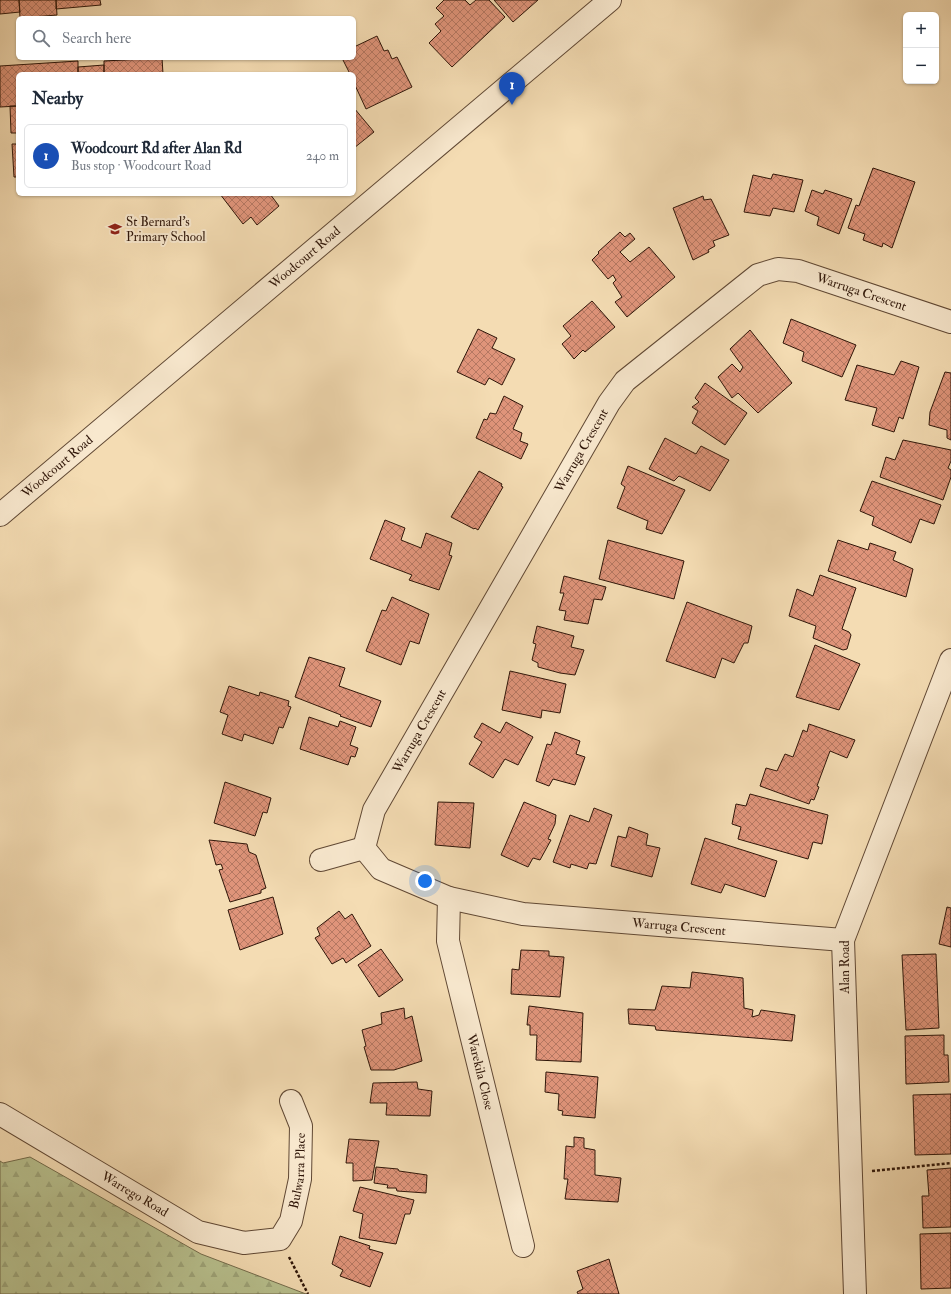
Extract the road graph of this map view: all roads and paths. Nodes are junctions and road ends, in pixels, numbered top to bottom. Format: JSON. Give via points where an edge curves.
{"nodes":[{"id":1,"x":610,"y":0,"type":"edge"},
{"id":2,"x":951,"y":322,"type":"edge"},
{"id":3,"x":0,"y":515,"type":"edge"},
{"id":4,"x":951,"y":660,"type":"edge"},
{"id":5,"x":364,"y":848,"type":"junction"},
{"id":6,"x":321,"y":860,"type":"dead end"},
{"id":7,"x":449,"y":898,"type":"junction"},
{"id":8,"x":843,"y":940,"type":"junction"},
{"id":9,"x":291,"y":1101,"type":"dead end"},
{"id":10,"x":0,"y":1114,"type":"edge"},
{"id":11,"x":951,"y":1163,"type":"edge"},
{"id":12,"x":887,"y":1169,"type":"dead end"},
{"id":13,"x":280,"y":1239,"type":"junction"},
{"id":14,"x":523,"y":1246,"type":"dead end"},
{"id":15,"x":308,"y":1294,"type":"edge"},
{"id":16,"x":855,"y":1294,"type":"edge"}],
"edges":[{"from":1,"to":3,"type":"street","name":"Woodcourt Road"},
{"from":2,"to":5,"type":"street","name":"Warruga Crescent","via":[[798,271],[778,269],[758,275],[625,381],[609,403],[374,810]]},
{"from":4,"to":8,"type":"street","name":"Alan Road"},
{"from":5,"to":6,"type":"street"},
{"from":5,"to":7,"type":"street","name":"Warruga Crescent","via":[[381,869]]},
{"from":7,"to":8,"type":"street","name":"Warruga Crescent","via":[[523,914]]},
{"from":7,"to":14,"type":"street","name":"Warekila Close","via":[[448,941]]},
{"from":8,"to":16,"type":"street","name":"Alan Road"},
{"from":9,"to":13,"type":"street","name":"Bulwarra Place","via":[[301,1126],[300,1179],[291,1221]]},
{"from":10,"to":13,"type":"street","name":"Warrego Road","via":[[198,1232],[244,1243]]},
{"from":11,"to":12,"type":"path"},
{"from":13,"to":15,"type":"path"}]}
